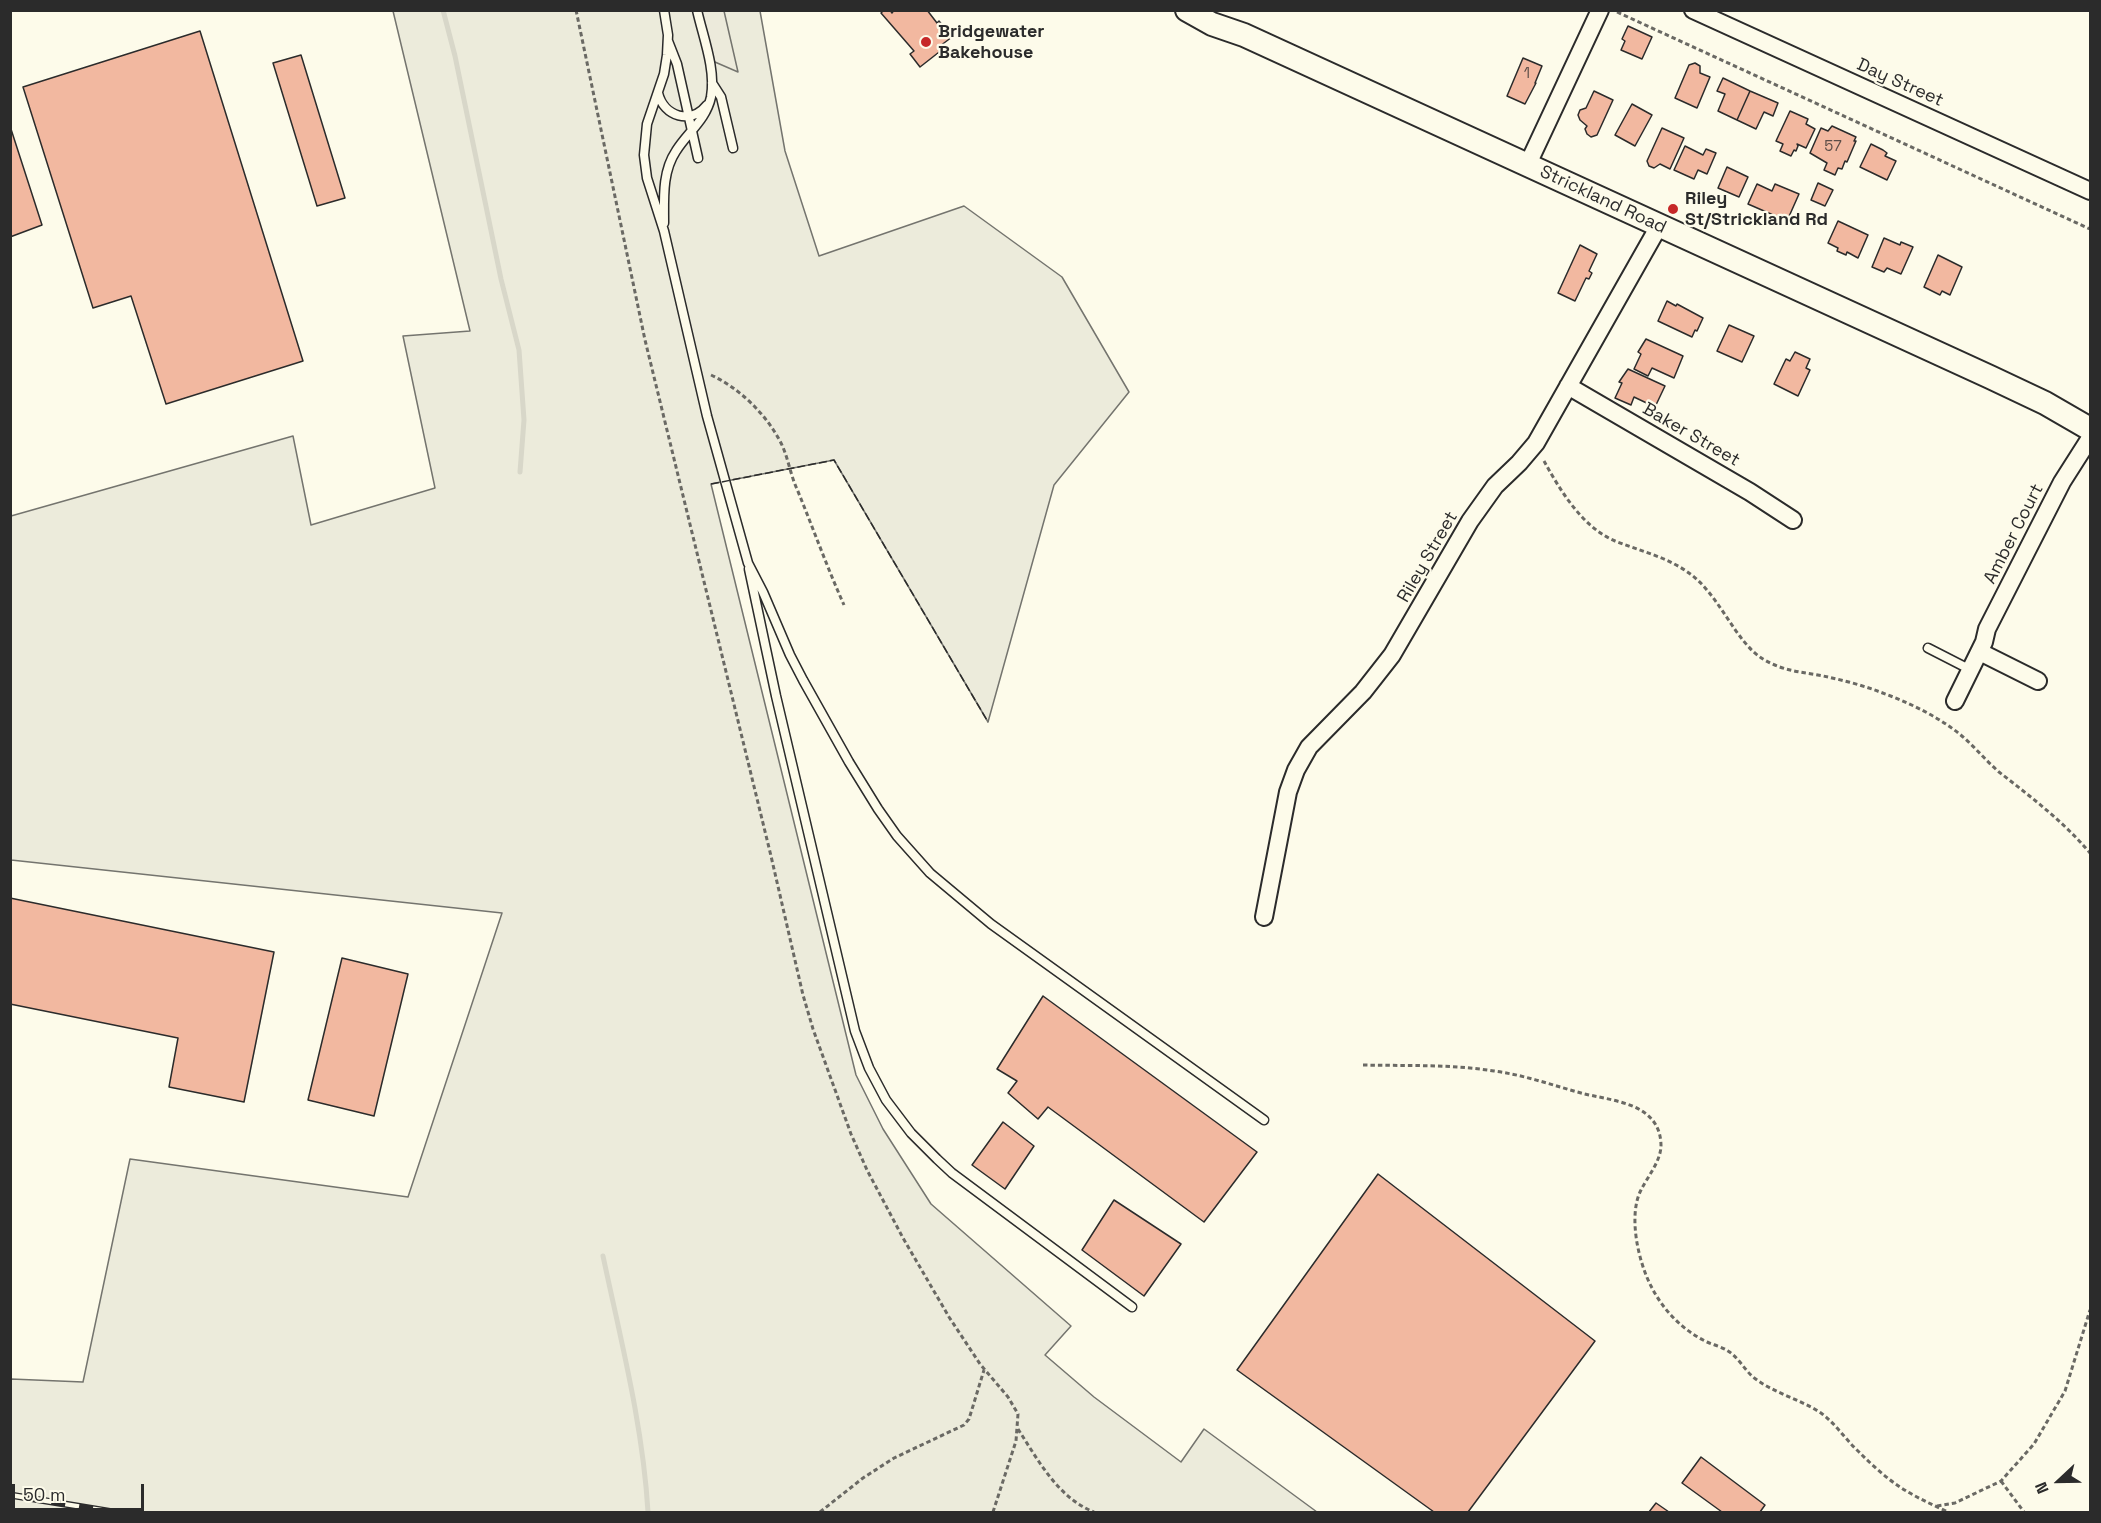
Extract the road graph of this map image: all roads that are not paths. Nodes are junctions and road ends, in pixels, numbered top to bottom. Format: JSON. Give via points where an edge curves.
{"nodes":[{"id":1,"x":664,"y":10,"type":"edge"},
{"id":2,"x":697,"y":10,"type":"edge"},
{"id":3,"x":1187,"y":10,"type":"edge"},
{"id":4,"x":1214,"y":10,"type":"edge"},
{"id":5,"x":1693,"y":10,"type":"edge"},
{"id":6,"x":1609,"y":11,"type":"edge"},
{"id":7,"x":1244,"y":35,"type":"junction"},
{"id":8,"x":667,"y":41,"type":"junction"},
{"id":9,"x":712,"y":82,"type":"junction"},
{"id":10,"x":658,"y":93,"type":"junction"},
{"id":11,"x":710,"y":100,"type":"junction"},
{"id":12,"x":689,"y":116,"type":"junction"},
{"id":13,"x":692,"y":130,"type":"junction"},
{"id":14,"x":734,"y":148,"type":"dead end"},
{"id":15,"x":698,"y":158,"type":"dead end"},
{"id":16,"x":1527,"y":166,"type":"junction"},
{"id":17,"x":2091,"y":191,"type":"edge"},
{"id":18,"x":1659,"y":226,"type":"junction"},
{"id":19,"x":664,"y":231,"type":"junction"},
{"id":20,"x":1568,"y":386,"type":"junction"},
{"id":21,"x":2091,"y":429,"type":"edge"},
{"id":22,"x":2091,"y":438,"type":"edge"},
{"id":23,"x":1793,"y":519,"type":"dead end"},
{"id":24,"x":748,"y":563,"type":"junction"},
{"id":25,"x":1928,"y":648,"type":"dead end"},
{"id":26,"x":1980,"y":652,"type":"junction"},
{"id":27,"x":1971,"y":670,"type":"junction"},
{"id":28,"x":2038,"y":681,"type":"dead end"},
{"id":29,"x":1955,"y":701,"type":"dead end"},
{"id":30,"x":1264,"y":917,"type":"dead end"},
{"id":31,"x":1264,"y":1120,"type":"dead end"},
{"id":32,"x":1132,"y":1307,"type":"dead end"}],
"edges":[{"from":1,"to":8,"type":"lane"},
{"from":2,"to":9,"type":"lane"},
{"from":3,"to":7,"type":"street","name":"Strickland Road"},
{"from":4,"to":7,"type":"street","name":"Strickland Road"},
{"from":5,"to":17,"type":"street","name":"Day Street"},
{"from":6,"to":16,"type":"street"},
{"from":7,"to":16,"type":"street","name":"Strickland Road"},
{"from":8,"to":10,"type":"lane"},
{"from":8,"to":12,"type":"lane","via":[[677,64]]},
{"from":9,"to":11,"type":"lane"},
{"from":9,"to":14,"type":"lane","via":[[721,97]]},
{"from":10,"to":12,"type":"lane","via":[[668,111]]},
{"from":10,"to":19,"type":"lane","via":[[647,124],[644,155]]},
{"from":11,"to":12,"type":"lane","via":[[703,110]]},
{"from":11,"to":13,"type":"lane","via":[[705,115]]},
{"from":12,"to":13,"type":"lane"},
{"from":13,"to":15,"type":"lane"},
{"from":13,"to":19,"type":"lane","via":[[668,166]]},
{"from":16,"to":18,"type":"street","name":"Strickland Road"},
{"from":18,"to":20,"type":"street","name":"Riley Street"},
{"from":18,"to":21,"type":"street","name":"Strickland Road","via":[[2031,395]]},
{"from":19,"to":24,"type":"lane","via":[[695,368]]},
{"from":20,"to":23,"type":"street","name":"Baker Street"},
{"from":20,"to":30,"type":"street","name":"Riley Street","via":[[1528,454],[1482,504],[1392,655],[1363,692],[1309,747],[1288,792]]},
{"from":22,"to":26,"type":"street","name":"Amber Court","via":[[2062,482],[1987,629]]},
{"from":24,"to":31,"type":"lane","via":[[790,655],[849,762],[913,856],[991,924]]},
{"from":24,"to":32,"type":"lane","via":[[855,1031],[876,1084],[898,1117],[947,1169]]},
{"from":25,"to":27,"type":"lane"},
{"from":26,"to":27,"type":"street","name":"Amber Court"},
{"from":26,"to":28,"type":"street"},
{"from":27,"to":29,"type":"street","name":"Amber Court"}]}
